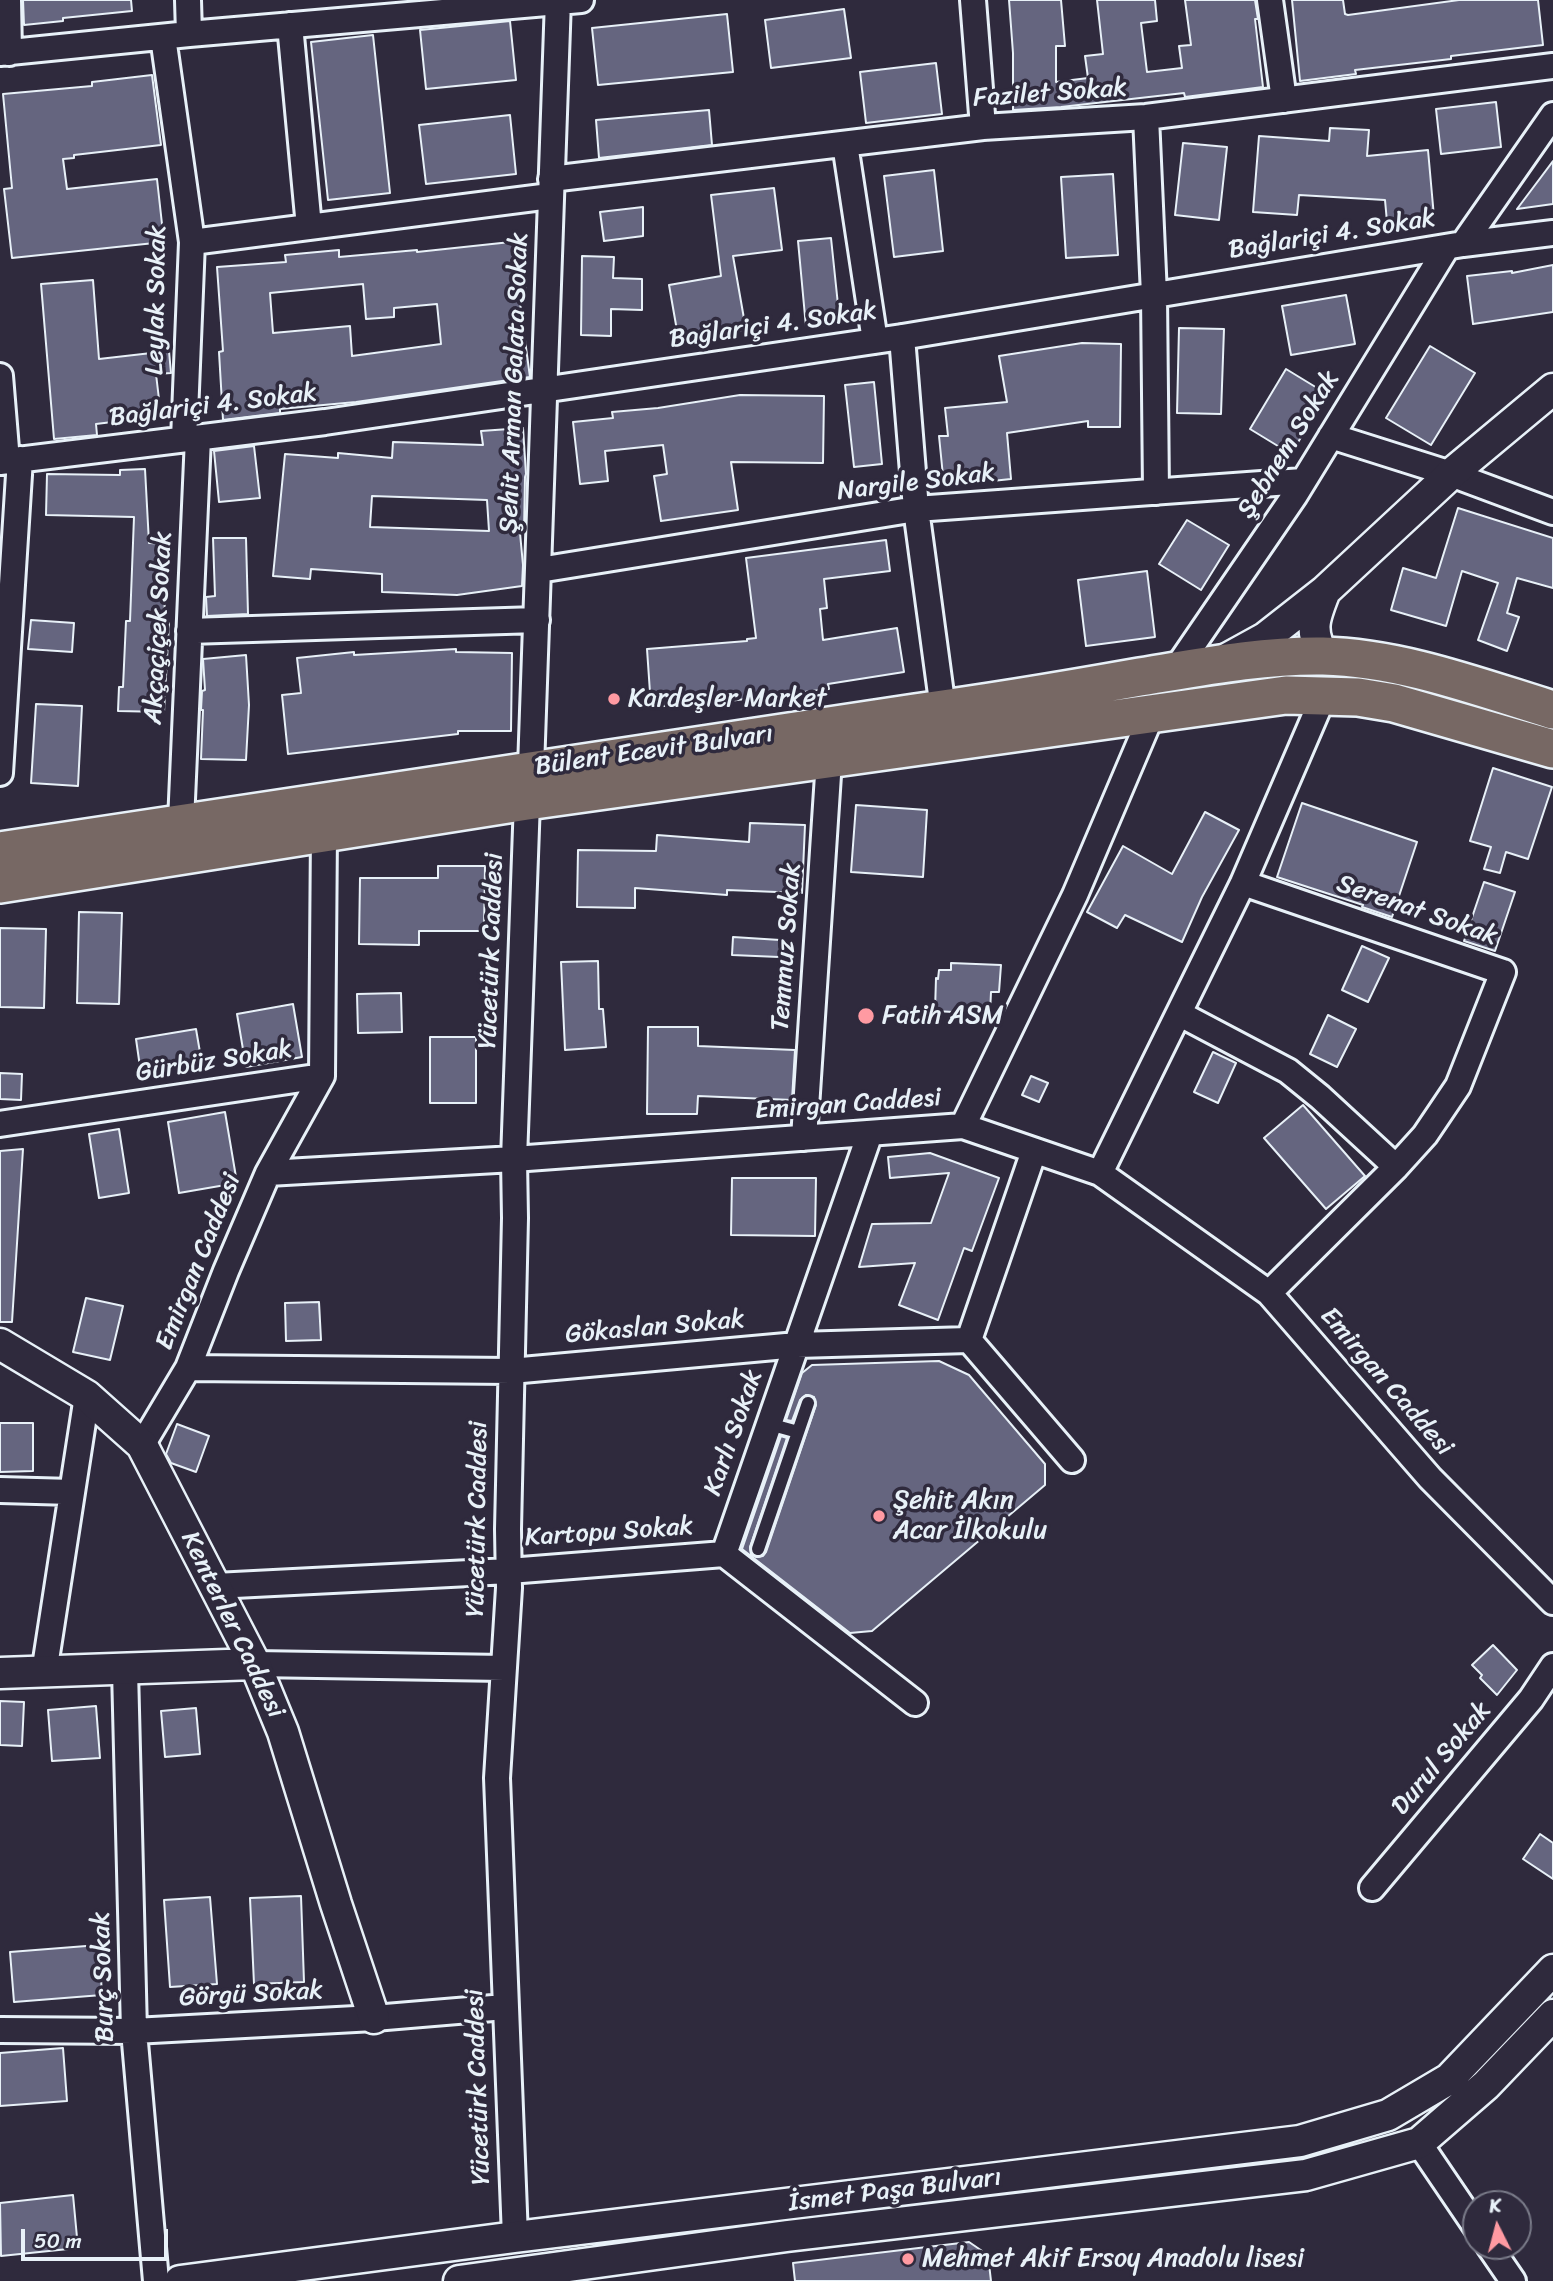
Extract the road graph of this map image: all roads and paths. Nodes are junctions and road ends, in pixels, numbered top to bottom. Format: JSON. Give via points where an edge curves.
{"nodes":[{"id":1,"x":8,"y":0,"type":"edge"},
{"id":2,"x":188,"y":0,"type":"edge"},
{"id":3,"x":974,"y":0,"type":"edge"},
{"id":4,"x":1270,"y":0,"type":"edge"},
{"id":5,"x":566,"y":1,"type":"edge"},
{"id":6,"x":290,"y":25,"type":"junction"},
{"id":7,"x":189,"y":34,"type":"junction"},
{"id":8,"x":163,"y":37,"type":"junction"},
{"id":9,"x":4,"y":53,"type":"edge"},
{"id":10,"x":1553,"y":66,"type":"edge"},
{"id":11,"x":1284,"y":100,"type":"junction"},
{"id":12,"x":1553,"y":115,"type":"edge"},
{"id":13,"x":1146,"y":117,"type":"junction"},
{"id":14,"x":983,"y":127,"type":"junction"},
{"id":15,"x":845,"y":144,"type":"junction"},
{"id":16,"x":551,"y":187,"type":"junction"},
{"id":17,"x":309,"y":227,"type":"junction"},
{"id":18,"x":1553,"y":233,"type":"edge"},
{"id":19,"x":192,"y":243,"type":"junction"},
{"id":20,"x":1455,"y":245,"type":"junction"},
{"id":21,"x":1154,"y":295,"type":"junction"},
{"id":22,"x":902,"y":337,"type":"junction"},
{"id":23,"x":875,"y":341,"type":"junction"},
{"id":24,"x":0,"y":376,"type":"edge"},
{"id":25,"x":1553,"y":389,"type":"edge"},
{"id":26,"x":543,"y":390,"type":"junction"},
{"id":27,"x":1331,"y":436,"type":"junction"},
{"id":28,"x":191,"y":438,"type":"junction"},
{"id":29,"x":9,"y":461,"type":"edge"},
{"id":30,"x":1451,"y":474,"type":"junction"},
{"id":31,"x":1303,"y":481,"type":"junction"},
{"id":32,"x":1156,"y":492,"type":"junction"},
{"id":33,"x":916,"y":509,"type":"junction"},
{"id":34,"x":1553,"y":512,"type":"edge"},
{"id":35,"x":539,"y":570,"type":"junction"},
{"id":36,"x":1325,"y":591,"type":"junction"},
{"id":37,"x":537,"y":620,"type":"junction"},
{"id":38,"x":189,"y":631,"type":"junction"},
{"id":39,"x":1323,"y":656,"type":"junction"},
{"id":40,"x":1214,"y":666,"type":"junction"},
{"id":41,"x":1174,"y":672,"type":"junction"},
{"id":42,"x":1324,"y":695,"type":"junction"},
{"id":43,"x":943,"y":709,"type":"junction"},
{"id":44,"x":1553,"y":710,"type":"edge"},
{"id":45,"x":1152,"y":713,"type":"junction"},
{"id":46,"x":1553,"y":748,"type":"edge"},
{"id":47,"x":830,"y":760,"type":"junction"},
{"id":48,"x":0,"y":773,"type":"edge"},
{"id":49,"x":529,"y":785,"type":"junction"},
{"id":50,"x":181,"y":822,"type":"junction"},
{"id":51,"x":324,"y":832,"type":"junction"},
{"id":52,"x":0,"y":851,"type":"edge"},
{"id":53,"x":1243,"y":883,"type":"junction"},
{"id":54,"x":0,"y":884,"type":"edge"},
{"id":55,"x":1180,"y":1014,"type":"junction"},
{"id":56,"x":322,"y":1076,"type":"junction"},
{"id":57,"x":0,"y":1124,"type":"edge"},
{"id":58,"x":962,"y":1126,"type":"junction"},
{"id":59,"x":870,"y":1133,"type":"junction"},
{"id":60,"x":804,"y":1138,"type":"junction"},
{"id":61,"x":1034,"y":1151,"type":"junction"},
{"id":62,"x":514,"y":1158,"type":"junction"},
{"id":63,"x":1396,"y":1167,"type":"junction"},
{"id":64,"x":268,"y":1173,"type":"junction"},
{"id":65,"x":1100,"y":1173,"type":"junction"},
{"id":66,"x":1269,"y":1293,"type":"junction"},
{"id":67,"x":969,"y":1340,"type":"junction"},
{"id":68,"x":0,"y":1344,"type":"edge"},
{"id":69,"x":797,"y":1345,"type":"junction"},
{"id":70,"x":188,"y":1368,"type":"junction"},
{"id":71,"x":511,"y":1371,"type":"junction"},
{"id":72,"x":87,"y":1396,"type":"junction"},
{"id":73,"x":808,"y":1403,"type":"dead end"},
{"id":74,"x":769,"y":1424,"type":"junction"},
{"id":75,"x":798,"y":1432,"type":"junction"},
{"id":76,"x":142,"y":1445,"type":"junction"},
{"id":77,"x":1072,"y":1460,"type":"dead end"},
{"id":78,"x":0,"y":1490,"type":"edge"},
{"id":79,"x":72,"y":1492,"type":"junction"},
{"id":80,"x":758,"y":1549,"type":"dead end"},
{"id":81,"x":724,"y":1554,"type":"junction"},
{"id":82,"x":509,"y":1571,"type":"junction"},
{"id":83,"x":215,"y":1586,"type":"junction"},
{"id":84,"x":1553,"y":1602,"type":"edge"},
{"id":85,"x":255,"y":1664,"type":"junction"},
{"id":86,"x":1553,"y":1666,"type":"edge"},
{"id":87,"x":504,"y":1668,"type":"junction"},
{"id":88,"x":125,"y":1670,"type":"junction"},
{"id":89,"x":0,"y":1673,"type":"edge"},
{"id":90,"x":44,"y":1673,"type":"junction"},
{"id":91,"x":915,"y":1703,"type":"dead end"},
{"id":92,"x":1372,"y":1888,"type":"dead end"},
{"id":93,"x":1553,"y":1970,"type":"edge"},
{"id":94,"x":505,"y":2007,"type":"junction"},
{"id":95,"x":1553,"y":2015,"type":"edge"},
{"id":96,"x":374,"y":2018,"type":"junction"},
{"id":97,"x":0,"y":2029,"type":"edge"},
{"id":98,"x":134,"y":2031,"type":"junction"},
{"id":99,"x":1419,"y":2143,"type":"junction"},
{"id":100,"x":1462,"y":2206,"type":"edge"},
{"id":101,"x":515,"y":2237,"type":"junction"},
{"id":102,"x":1499,"y":2260,"type":"edge"},
{"id":103,"x":516,"y":2278,"type":"edge"},
{"id":104,"x":156,"y":2281,"type":"edge"},
{"id":105,"x":180,"y":2281,"type":"edge"},
{"id":106,"x":459,"y":2281,"type":"edge"},
{"id":107,"x":1513,"y":2281,"type":"edge"}],
"edges":[{"from":1,"to":9,"type":"street"},
{"from":2,"to":7,"type":"street"},
{"from":3,"to":14,"type":"street"},
{"from":4,"to":11,"type":"street"},
{"from":5,"to":6,"type":"street"},
{"from":5,"to":16,"type":"street","name":"Şehit Arman Galata Sokak"},
{"from":6,"to":7,"type":"street"},
{"from":6,"to":17,"type":"street"},
{"from":7,"to":8,"type":"street"},
{"from":8,"to":9,"type":"street"},
{"from":8,"to":19,"type":"street","name":"Leylak Sokak"},
{"from":10,"to":11,"type":"street","name":"Fazilet Sokak"},
{"from":11,"to":13,"type":"street","name":"Fazilet Sokak"},
{"from":12,"to":20,"type":"street","name":"Şebnem Sokak"},
{"from":13,"to":14,"type":"street","name":"Fazilet Sokak"},
{"from":13,"to":21,"type":"street"},
{"from":14,"to":15,"type":"street","name":"Fazilet Sokak"},
{"from":15,"to":16,"type":"street","name":"Fazilet Sokak"},
{"from":15,"to":23,"type":"street"},
{"from":16,"to":17,"type":"street","name":"Fazilet Sokak"},
{"from":16,"to":26,"type":"street","name":"Şehit Arman Galata Sokak"},
{"from":17,"to":19,"type":"street","name":"Fazilet Sokak"},
{"from":18,"to":20,"type":"street","name":"Bağlariçi 4. Sokak"},
{"from":19,"to":28,"type":"street","name":"Leylak Sokak"},
{"from":20,"to":21,"type":"street","name":"Bağlariçi 4. Sokak"},
{"from":20,"to":27,"type":"street","name":"Şebnem Sokak"},
{"from":21,"to":22,"type":"street","name":"Bağlariçi 4. Sokak"},
{"from":21,"to":32,"type":"street"},
{"from":22,"to":23,"type":"street","name":"Bağlariçi 4. Sokak"},
{"from":22,"to":33,"type":"street"},
{"from":23,"to":26,"type":"street","name":"Bağlariçi 4. Sokak"},
{"from":24,"to":29,"type":"street"},
{"from":25,"to":30,"type":"street"},
{"from":26,"to":28,"type":"street","name":"Bağlariçi 4. Sokak"},
{"from":26,"to":35,"type":"street","name":"Şehit Arman Galata Sokak"},
{"from":27,"to":30,"type":"street"},
{"from":27,"to":31,"type":"street","name":"Şebnem Sokak"},
{"from":28,"to":29,"type":"street","name":"Bağlariçi 4. Sokak"},
{"from":28,"to":38,"type":"street","name":"Akçaçiçek Sokak"},
{"from":29,"to":48,"type":"street"},
{"from":30,"to":34,"type":"street"},
{"from":30,"to":36,"type":"street"},
{"from":31,"to":32,"type":"street","name":"Nargile Sokak"},
{"from":31,"to":41,"type":"street","name":"Şebnem Sokak"},
{"from":32,"to":33,"type":"street","name":"Nargile Sokak"},
{"from":33,"to":35,"type":"street","name":"Nargile Sokak"},
{"from":33,"to":43,"type":"street"},
{"from":35,"to":37,"type":"street","name":"Şehit Arman Galata Sokak"},
{"from":36,"to":39,"type":"street","via":[[1313,621],[1314,639]]},
{"from":36,"to":40,"type":"street","via":[[1265,638]]},
{"from":37,"to":38,"type":"street"},
{"from":37,"to":49,"type":"street","name":"Şehit Arman Galata Sokak"},
{"from":38,"to":50,"type":"street","name":"Akçaçiçek Sokak"},
{"from":39,"to":40,"type":"main road","name":"Bülent Ecevit Bulvarı"},
{"from":39,"to":44,"type":"main road","name":"Bülent Ecevit Bulvarı","via":[[1366,659],[1439,676]]},
{"from":40,"to":41,"type":"main road","name":"Bülent Ecevit Bulvarı"},
{"from":41,"to":43,"type":"main road","name":"Bülent Ecevit Bulvarı"},
{"from":42,"to":45,"type":"main road","name":"Bülent Ecevit Bulvarı","via":[[1286,695]]},
{"from":42,"to":46,"type":"main road","name":"Bülent Ecevit Bulvarı","via":[[1394,703]]},
{"from":42,"to":53,"type":"street"},
{"from":43,"to":49,"type":"main road","name":"Bülent Ecevit Bulvarı"},
{"from":45,"to":47,"type":"main road","name":"Bülent Ecevit Bulvarı"},
{"from":45,"to":58,"type":"street","via":[[1076,895]]},
{"from":47,"to":49,"type":"main road","name":"Bülent Ecevit Bulvarı"},
{"from":47,"to":60,"type":"street","name":"Temmuz Sokak"},
{"from":49,"to":50,"type":"main road","name":"Bülent Ecevit Bulvarı"},
{"from":49,"to":51,"type":"main road","name":"Bülent Ecevit Bulvarı"},
{"from":49,"to":62,"type":"street","name":"Yücetürk Caddesi"},
{"from":50,"to":52,"type":"main road","name":"Bülent Ecevit Bulvarı"},
{"from":51,"to":54,"type":"main road","name":"Bülent Ecevit Bulvarı"},
{"from":51,"to":56,"type":"street","name":"Gürbüz Sokak"},
{"from":53,"to":55,"type":"street"},
{"from":53,"to":63,"type":"street","name":"Serenat Sokak","via":[[1503,972],[1458,1086],[1425,1135]]},
{"from":55,"to":63,"type":"street","via":[[1288,1071]]},
{"from":55,"to":65,"type":"street"},
{"from":56,"to":57,"type":"street","name":"Gürbüz Sokak"},
{"from":56,"to":64,"type":"street"},
{"from":58,"to":59,"type":"street","name":"Emirgan Caddesi"},
{"from":58,"to":61,"type":"street","name":"Emirgan Caddesi"},
{"from":59,"to":60,"type":"street","name":"Emirgan Caddesi"},
{"from":59,"to":69,"type":"street","name":"Karlı Sokak"},
{"from":60,"to":62,"type":"street","name":"Emirgan Caddesi"},
{"from":61,"to":65,"type":"street","name":"Emirgan Caddesi"},
{"from":61,"to":67,"type":"street"},
{"from":62,"to":64,"type":"street","name":"Emirgan Caddesi"},
{"from":62,"to":71,"type":"street","name":"Yücetürk Caddesi"},
{"from":63,"to":66,"type":"street"},
{"from":64,"to":70,"type":"street","name":"Emirgan Caddesi"},
{"from":65,"to":66,"type":"street","name":"Emirgan Caddesi"},
{"from":66,"to":84,"type":"street","name":"Emirgan Caddesi","via":[[1430,1478]]},
{"from":67,"to":69,"type":"street","name":"Gökaslan Sokak"},
{"from":67,"to":77,"type":"street"},
{"from":68,"to":72,"type":"street","name":"Kenterler Caddesi"},
{"from":69,"to":71,"type":"street","name":"Gökaslan Sokak"},
{"from":69,"to":74,"type":"street","name":"Karlı Sokak"},
{"from":70,"to":71,"type":"street","name":"Gökaslan Sokak"},
{"from":70,"to":76,"type":"street","name":"Emirgan Caddesi"},
{"from":71,"to":82,"type":"street","name":"Yücetürk Caddesi"},
{"from":72,"to":76,"type":"street","name":"Kenterler Caddesi"},
{"from":72,"to":79,"type":"street"},
{"from":73,"to":75,"type":"lane"},
{"from":74,"to":75,"type":"lane"},
{"from":74,"to":81,"type":"street","name":"Karlı Sokak"},
{"from":75,"to":80,"type":"lane"},
{"from":76,"to":83,"type":"street","name":"Kenterler Caddesi"},
{"from":78,"to":79,"type":"street"},
{"from":79,"to":90,"type":"street"},
{"from":81,"to":82,"type":"street","name":"Kartopu Sokak"},
{"from":81,"to":91,"type":"street","name":"Kartopu Sokak"},
{"from":82,"to":83,"type":"street","name":"Kartopu Sokak"},
{"from":82,"to":87,"type":"street","name":"Yücetürk Caddesi"},
{"from":83,"to":85,"type":"street","name":"Kenterler Caddesi"},
{"from":85,"to":87,"type":"street"},
{"from":85,"to":88,"type":"street"},
{"from":85,"to":96,"type":"street","name":"Kenterler Caddesi","via":[[283,1732]]},
{"from":86,"to":92,"type":"street","name":"Durul Sokak","via":[[1531,1699]]},
{"from":87,"to":94,"type":"street","name":"Yücetürk Caddesi","via":[[497,1778]]},
{"from":88,"to":90,"type":"street"},
{"from":88,"to":98,"type":"street","name":"Burç Sokak"},
{"from":89,"to":90,"type":"street"},
{"from":93,"to":101,"type":"street","name":"İsmet Paşa Bulvarı","via":[[1449,2079],[1388,2115],[1300,2141]]},
{"from":94,"to":96,"type":"street","name":"Görgü Sokak"},
{"from":94,"to":101,"type":"street","name":"Yücetürk Caddesi"},
{"from":95,"to":99,"type":"street","name":"İsmet Paşa Bulvarı","via":[[1486,2085]]},
{"from":96,"to":98,"type":"street","name":"Görgü Sokak"},
{"from":97,"to":98,"type":"street","name":"Görgü Sokak"},
{"from":98,"to":104,"type":"street","name":"Burç Sokak"},
{"from":99,"to":100,"type":"street"},
{"from":99,"to":103,"type":"street","name":"İsmet Paşa Bulvarı","via":[[1306,2175],[801,2235]]},
{"from":101,"to":103,"type":"street"},
{"from":101,"to":105,"type":"street","name":"İsmet Paşa Bulvarı"},
{"from":102,"to":107,"type":"street"},
{"from":103,"to":106,"type":"street","name":"İsmet Paşa Bulvarı"}]}
